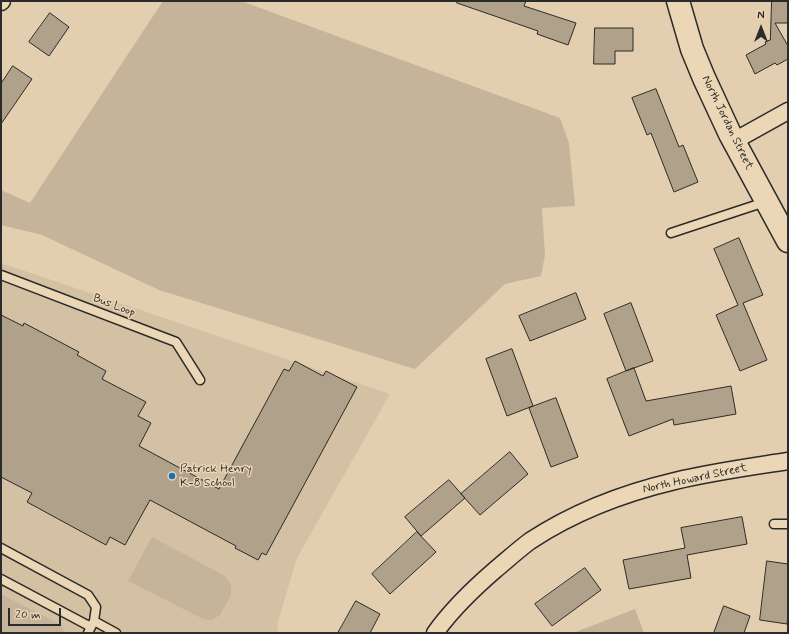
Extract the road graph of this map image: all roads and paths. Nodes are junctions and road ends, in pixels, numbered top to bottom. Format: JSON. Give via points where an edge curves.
{"nodes":[{"id":1,"x":678,"y":1,"type":"edge"},
{"id":2,"x":788,"y":111,"type":"edge"},
{"id":3,"x":734,"y":141,"type":"junction"},
{"id":4,"x":767,"y":201,"type":"junction"},
{"id":5,"x":671,"y":232,"type":"dead end"},
{"id":6,"x":788,"y":241,"type":"edge"},
{"id":7,"x":1,"y":276,"type":"edge"},
{"id":8,"x":200,"y":380,"type":"dead end"},
{"id":9,"x":788,"y":461,"type":"edge"},
{"id":10,"x":774,"y":524,"type":"dead end"},
{"id":11,"x":788,"y":524,"type":"edge"},
{"id":12,"x":1,"y":548,"type":"edge"},
{"id":13,"x":1,"y":579,"type":"edge"},
{"id":14,"x":91,"y":627,"type":"edge"},
{"id":15,"x":116,"y":633,"type":"edge"},
{"id":16,"x":434,"y":633,"type":"edge"}],
"edges":[{"from":1,"to":3,"type":"street","name":"North Jordan Street","via":[[692,49]]},
{"from":2,"to":3,"type":"street"},
{"from":3,"to":4,"type":"street","name":"North Jordan Street"},
{"from":4,"to":5,"type":"lane"},
{"from":4,"to":6,"type":"street","name":"North Jordan Street"},
{"from":7,"to":8,"type":"lane","name":"Bus Loop","via":[[176,342]]},
{"from":9,"to":16,"type":"street","name":"North Howard Street","via":[[675,481],[588,509],[529,542],[463,599]]},
{"from":10,"to":11,"type":"lane"},
{"from":12,"to":14,"type":"lane","via":[[88,595],[96,607]]},
{"from":13,"to":14,"type":"lane"},
{"from":14,"to":15,"type":"lane"}]}
